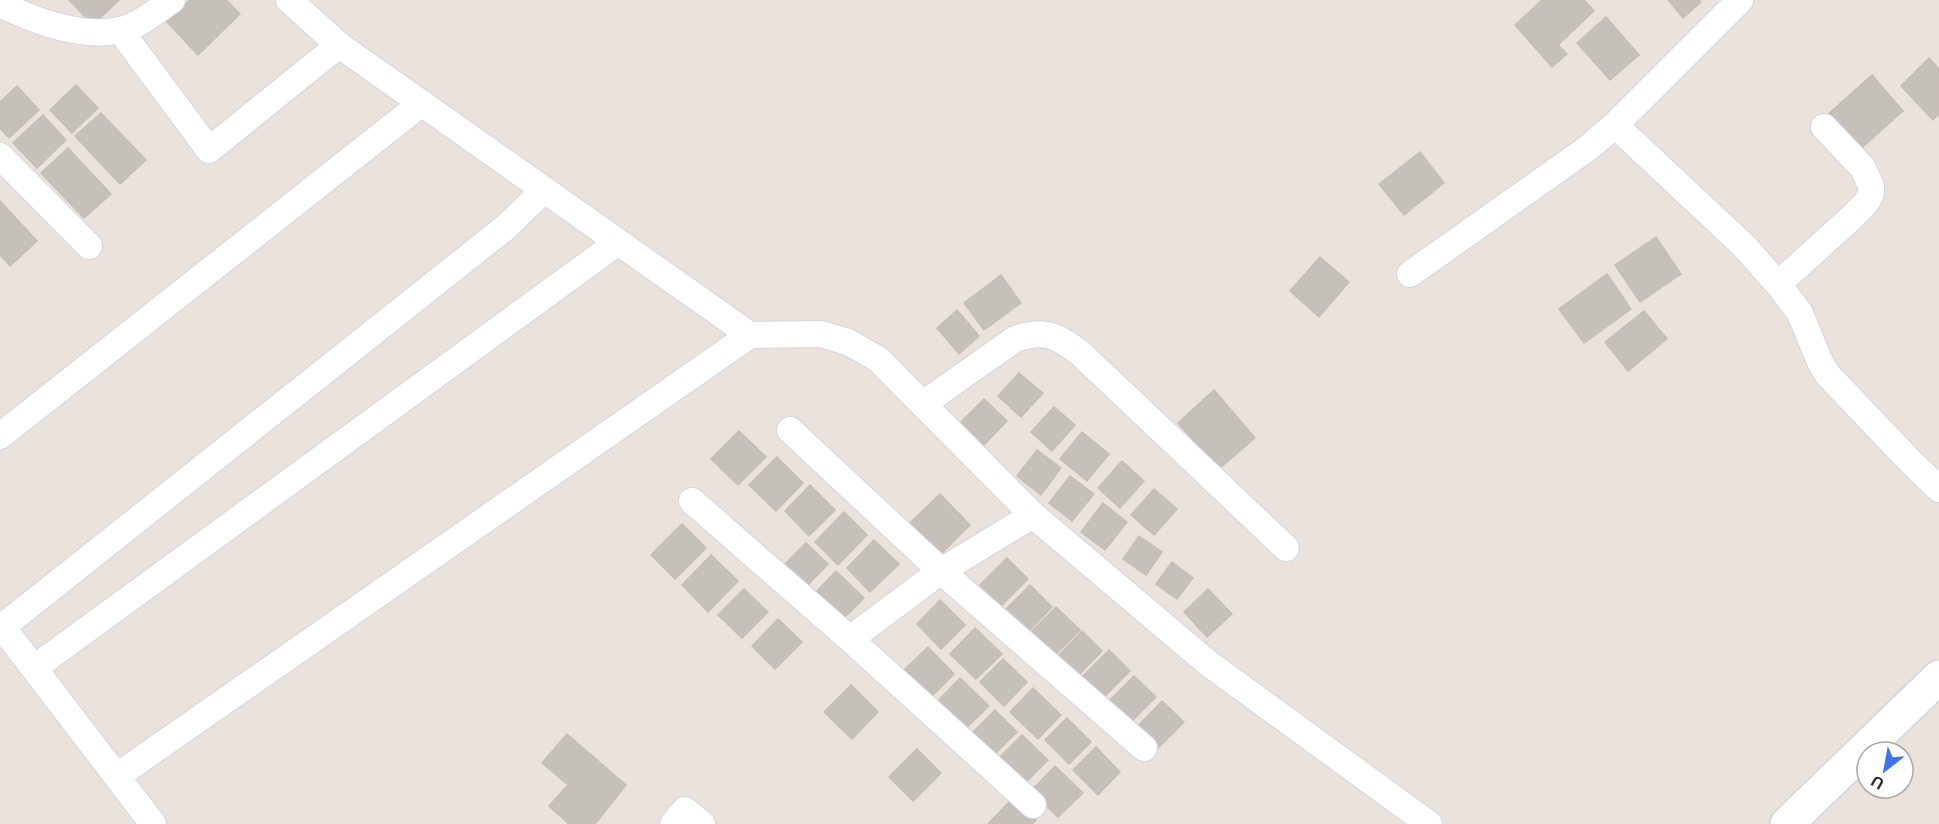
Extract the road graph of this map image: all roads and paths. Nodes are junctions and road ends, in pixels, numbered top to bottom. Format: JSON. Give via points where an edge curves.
{"nodes":[{"id":1,"x":172,"y":0,"type":"edge"},
{"id":2,"x":289,"y":0,"type":"edge"},
{"id":3,"x":1740,"y":0,"type":"edge"},
{"id":4,"x":0,"y":4,"type":"edge"},
{"id":5,"x":120,"y":30,"type":"junction"},
{"id":6,"x":339,"y":45,"type":"junction"},
{"id":7,"x":422,"y":103,"type":"junction"},
{"id":8,"x":1615,"y":125,"type":"junction"},
{"id":9,"x":1824,"y":127,"type":"dead end"},
{"id":10,"x":0,"y":156,"type":"edge"},
{"id":11,"x":543,"y":190,"type":"junction"},
{"id":12,"x":617,"y":243,"type":"junction"},
{"id":13,"x":89,"y":246,"type":"dead end"},
{"id":14,"x":1410,"y":274,"type":"dead end"},
{"id":15,"x":1778,"y":284,"type":"junction"},
{"id":16,"x":750,"y":335,"type":"junction"},
{"id":17,"x":923,"y":404,"type":"junction"},
{"id":18,"x":790,"y":430,"type":"dead end"},
{"id":19,"x":0,"y":436,"type":"edge"},
{"id":20,"x":1939,"y":489,"type":"edge"},
{"id":21,"x":692,"y":501,"type":"dead end"},
{"id":22,"x":1033,"y":515,"type":"junction"},
{"id":23,"x":1286,"y":548,"type":"dead end"},
{"id":24,"x":941,"y":571,"type":"junction"},
{"id":25,"x":3,"y":631,"type":"edge"},
{"id":26,"x":849,"y":639,"type":"junction"},
{"id":27,"x":34,"y":668,"type":"junction"},
{"id":28,"x":1939,"y":676,"type":"edge"},
{"id":29,"x":1144,"y":748,"type":"dead end"},
{"id":30,"x":117,"y":776,"type":"junction"},
{"id":31,"x":1033,"y":805,"type":"dead end"},
{"id":32,"x":153,"y":824,"type":"edge"},
{"id":33,"x":673,"y":824,"type":"edge"},
{"id":34,"x":702,"y":824,"type":"edge"},
{"id":35,"x":1429,"y":824,"type":"edge"},
{"id":36,"x":1787,"y":824,"type":"edge"}],
"edges":[{"from":1,"to":5,"type":"street","via":[[139,23]]},
{"from":2,"to":6,"type":"street"},
{"from":3,"to":8,"type":"street"},
{"from":4,"to":5,"type":"street","via":[[20,14],[77,30]]},
{"from":5,"to":6,"type":"street","via":[[209,150]]},
{"from":6,"to":7,"type":"street"},
{"from":7,"to":11,"type":"street"},
{"from":7,"to":19,"type":"street"},
{"from":8,"to":14,"type":"street"},
{"from":8,"to":15,"type":"street","via":[[1744,246]]},
{"from":9,"to":15,"type":"street","via":[[1863,168],[1871,194],[1850,219]]},
{"from":10,"to":13,"type":"street"},
{"from":11,"to":12,"type":"street"},
{"from":11,"to":25,"type":"street","via":[[506,227]]},
{"from":12,"to":16,"type":"street"},
{"from":12,"to":27,"type":"street"},
{"from":15,"to":20,"type":"street","via":[[1800,313],[1827,374]]},
{"from":16,"to":17,"type":"street","via":[[821,334],[848,342],[878,359]]},
{"from":16,"to":30,"type":"street"},
{"from":17,"to":22,"type":"street"},
{"from":17,"to":23,"type":"street","via":[[1015,339],[1031,333],[1049,333],[1080,353]]},
{"from":18,"to":24,"type":"street"},
{"from":21,"to":26,"type":"street"},
{"from":22,"to":24,"type":"street"},
{"from":22,"to":35,"type":"street","via":[[1208,663]]},
{"from":24,"to":26,"type":"street"},
{"from":24,"to":29,"type":"street"},
{"from":25,"to":27,"type":"street"},
{"from":26,"to":31,"type":"street"},
{"from":27,"to":30,"type":"street"},
{"from":28,"to":36,"type":"street"},
{"from":30,"to":32,"type":"street"},
{"from":33,"to":34,"type":"street","via":[[685,810]]}]}
